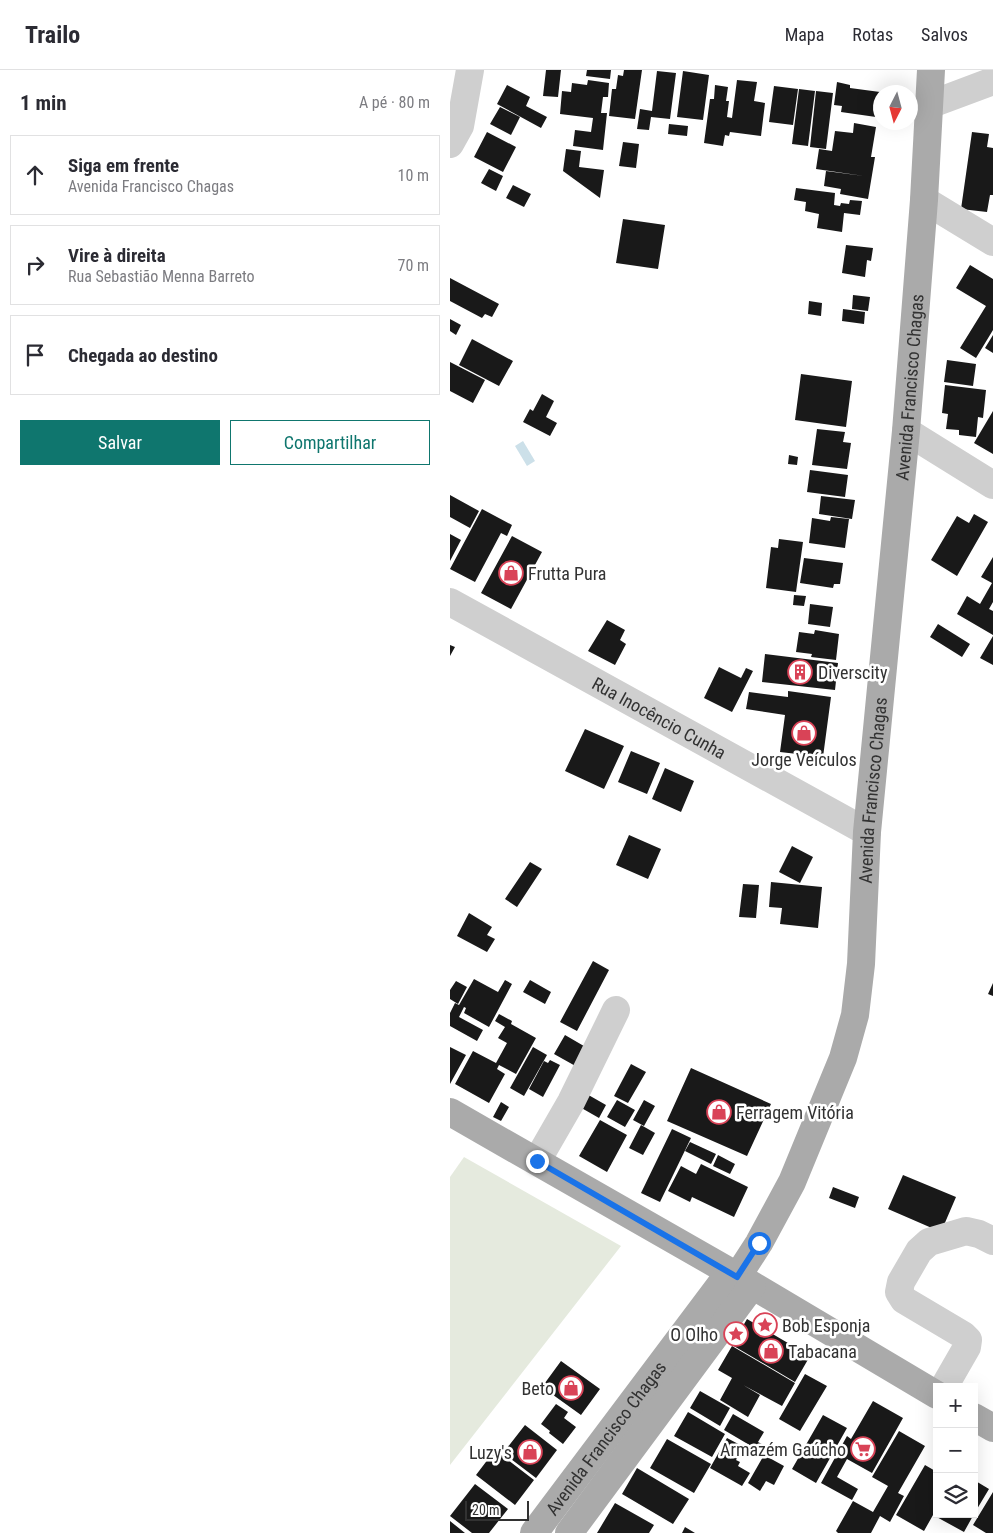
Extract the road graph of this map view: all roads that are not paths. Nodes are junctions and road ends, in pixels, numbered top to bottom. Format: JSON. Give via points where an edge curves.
{"nodes":[{"id":1,"x":470,"y":70,"type":"edge"},
{"id":2,"x":931,"y":70,"type":"edge"},
{"id":3,"x":993,"y":81,"type":"edge"},
{"id":4,"x":929,"y":105,"type":"junction"},
{"id":5,"x":450,"y":144,"type":"edge"},
{"id":6,"x":924,"y":200,"type":"junction"},
{"id":7,"x":993,"y":242,"type":"edge"},
{"id":8,"x":906,"y":431,"type":"junction"},
{"id":9,"x":993,"y":485,"type":"edge"},
{"id":10,"x":450,"y":602,"type":"edge"},
{"id":11,"x":868,"y":832,"type":"junction"},
{"id":12,"x":616,"y":1010,"type":"dead end"},
{"id":13,"x":450,"y":1112,"type":"edge"},
{"id":14,"x":537,"y":1161,"type":"junction"},
{"id":15,"x":993,"y":1241,"type":"edge"},
{"id":16,"x":740,"y":1278,"type":"junction"},
{"id":17,"x":946,"y":1383,"type":"edge"},
{"id":18,"x":933,"y":1393,"type":"edge"},
{"id":19,"x":978,"y":1419,"type":"edge"},
{"id":20,"x":993,"y":1428,"type":"edge"},
{"id":21,"x":534,"y":1533,"type":"edge"},
{"id":22,"x":569,"y":1533,"type":"edge"}],
"edges":[{"from":1,"to":5,"type":"street","via":[[460,126]]},
{"from":2,"to":4,"type":"main road","name":"Avenida Francisco Chagas"},
{"from":3,"to":4,"type":"street"},
{"from":4,"to":6,"type":"main road","name":"Avenida Francisco Chagas"},
{"from":6,"to":7,"type":"street"},
{"from":6,"to":8,"type":"main road","name":"Avenida Francisco Chagas"},
{"from":8,"to":9,"type":"street"},
{"from":8,"to":11,"type":"main road","name":"Avenida Francisco Chagas"},
{"from":10,"to":11,"type":"street","name":"Rua Inocêncio Cunha"},
{"from":11,"to":16,"type":"main road","name":"Avenida Francisco Chagas","via":[[860,972],[855,1015],[843,1058],[792,1182]]},
{"from":12,"to":14,"type":"street","via":[[571,1102]]},
{"from":13,"to":14,"type":"main road"},
{"from":14,"to":16,"type":"main road"},
{"from":15,"to":17,"type":"street","via":[[966,1231],[929,1242],[919,1251],[901,1282],[899,1292],[904,1300],[968,1340]]},
{"from":16,"to":18,"type":"main road"},
{"from":16,"to":21,"type":"main road","name":"Avenida Francisco Chagas"},
{"from":16,"to":22,"type":"main road","name":"Avenida Francisco Chagas"},
{"from":19,"to":20,"type":"main road"}]}
